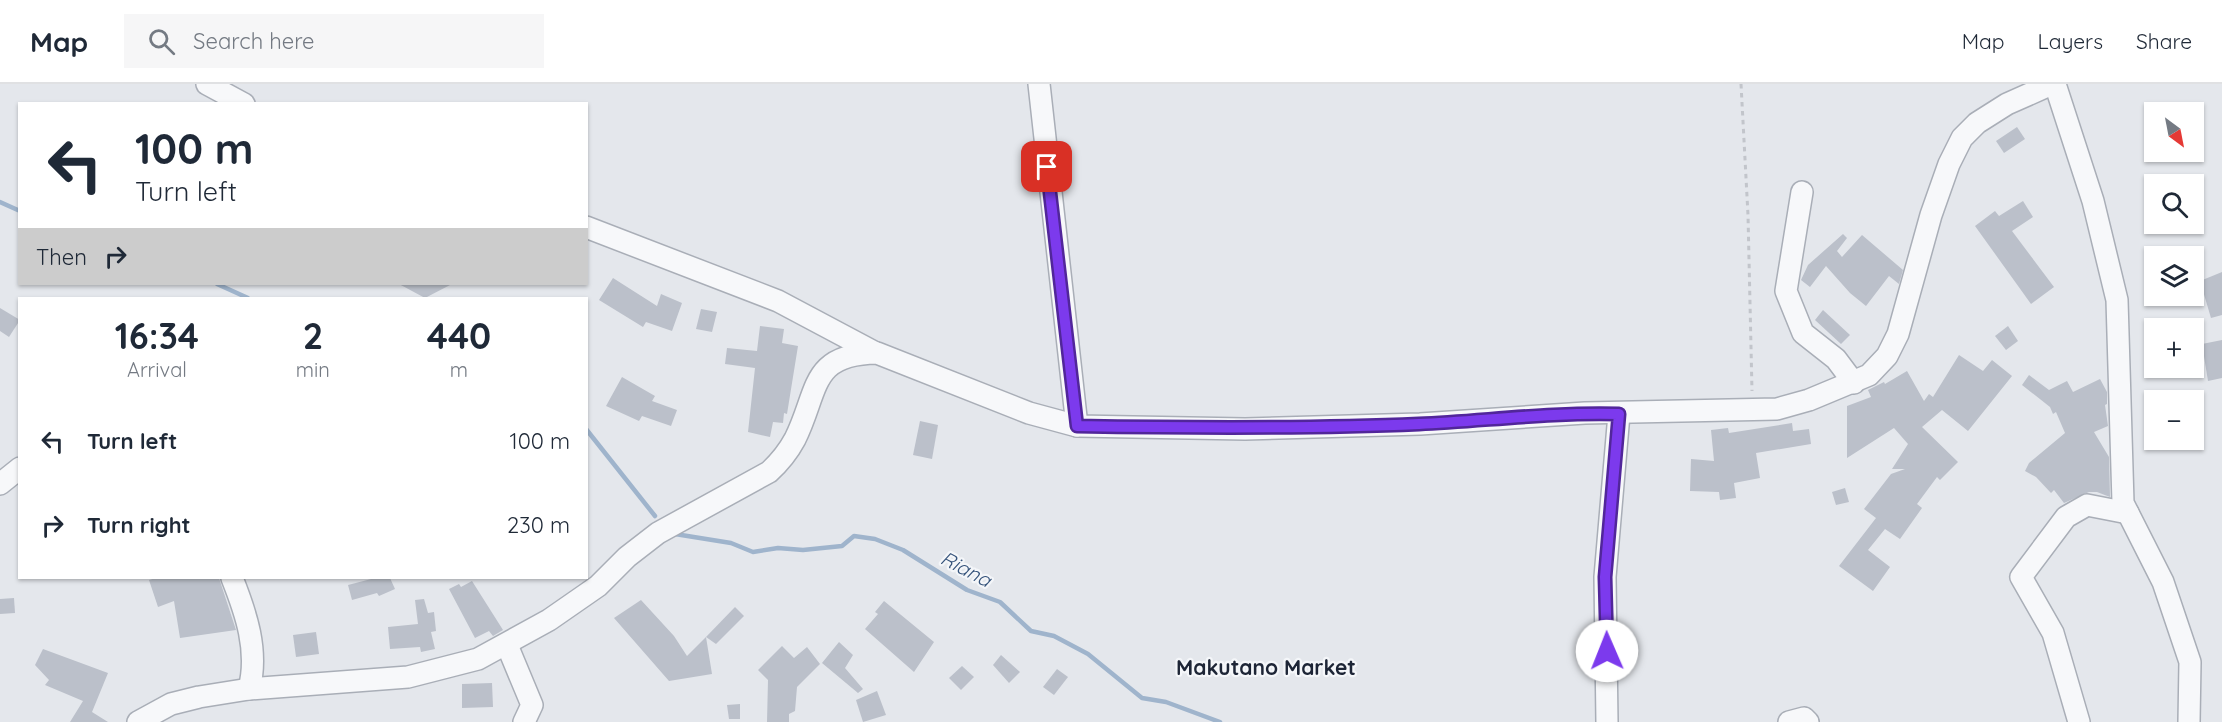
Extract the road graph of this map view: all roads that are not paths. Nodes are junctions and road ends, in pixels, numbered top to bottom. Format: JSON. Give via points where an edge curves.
{"nodes":[{"id":1,"x":207,"y":84,"type":"edge"},
{"id":2,"x":1039,"y":84,"type":"edge"},
{"id":3,"x":2054,"y":84,"type":"edge"},
{"id":4,"x":240,"y":102,"type":"edge"},
{"id":5,"x":1803,"y":192,"type":"dead end"},
{"id":6,"x":588,"y":228,"type":"edge"},
{"id":7,"x":878,"y":353,"type":"junction"},
{"id":8,"x":1854,"y":383,"type":"junction"},
{"id":9,"x":1619,"y":414,"type":"junction"},
{"id":10,"x":1077,"y":426,"type":"junction"},
{"id":11,"x":18,"y":470,"type":"edge"},
{"id":12,"x":0,"y":484,"type":"edge"},
{"id":13,"x":2128,"y":513,"type":"junction"},
{"id":14,"x":232,"y":579,"type":"edge"},
{"id":15,"x":507,"y":645,"type":"junction"},
{"id":16,"x":249,"y":689,"type":"junction"},
{"id":17,"x":138,"y":722,"type":"edge"},
{"id":18,"x":524,"y":722,"type":"edge"},
{"id":19,"x":1607,"y":722,"type":"edge"},
{"id":20,"x":1789,"y":722,"type":"edge"},
{"id":21,"x":1808,"y":722,"type":"edge"},
{"id":22,"x":2079,"y":722,"type":"edge"},
{"id":23,"x":2189,"y":722,"type":"edge"}],
"edges":[{"from":1,"to":4,"type":"street"},
{"from":2,"to":10,"type":"street"},
{"from":3,"to":8,"type":"street","via":[[2007,104],[1962,138],[1931,215],[1894,341],[1887,356],[1869,375]]},
{"from":3,"to":13,"type":"street","via":[[2093,201],[2117,300],[2123,503]]},
{"from":5,"to":8,"type":"street","via":[[1786,291],[1803,333],[1836,358]]},
{"from":6,"to":7,"type":"street","via":[[778,301]]},
{"from":7,"to":10,"type":"street","via":[[1029,412]]},
{"from":7,"to":15,"type":"street","via":[[854,354],[838,360],[824,372],[813,387],[796,438],[784,458],[769,472],[658,533],[598,586]]},
{"from":8,"to":9,"type":"street","via":[[1777,409]]},
{"from":9,"to":10,"type":"street","via":[[1245,429]]},
{"from":9,"to":19,"type":"street","via":[[1605,577]]},
{"from":11,"to":12,"type":"street"},
{"from":13,"to":22,"type":"street","via":[[2087,505],[2066,517],[2021,577],[2053,633]]},
{"from":13,"to":23,"type":"street","via":[[2163,582],[2190,662]]},
{"from":14,"to":16,"type":"street","via":[[244,607],[253,648]]},
{"from":15,"to":16,"type":"street","via":[[459,666],[408,677]]},
{"from":15,"to":18,"type":"street","via":[[532,705]]},
{"from":16,"to":17,"type":"street","via":[[171,704]]},
{"from":20,"to":21,"type":"street","via":[[1804,718]]}]}
